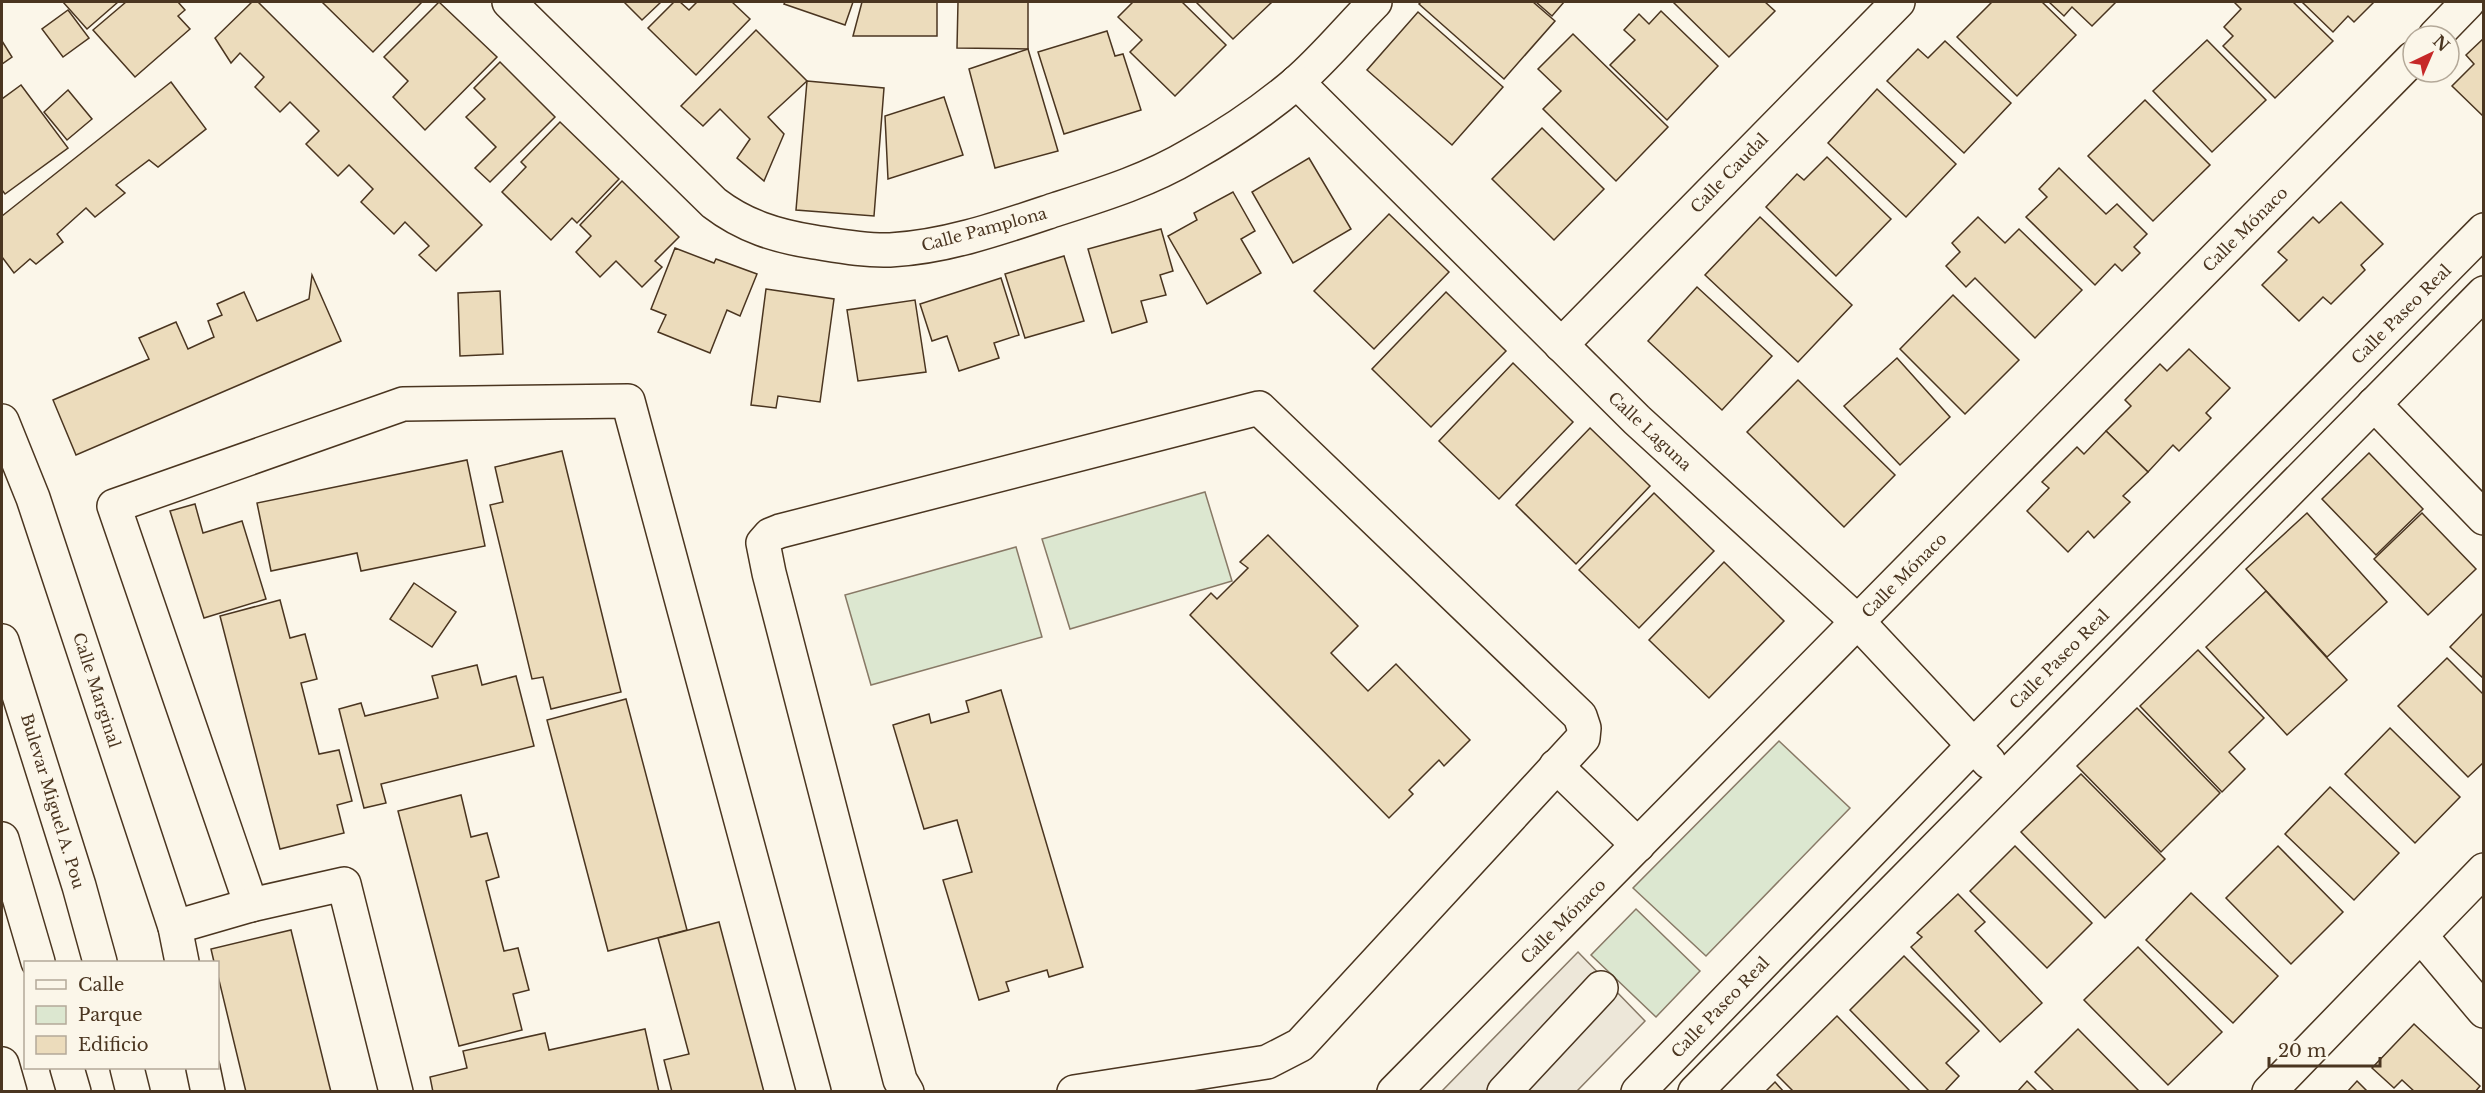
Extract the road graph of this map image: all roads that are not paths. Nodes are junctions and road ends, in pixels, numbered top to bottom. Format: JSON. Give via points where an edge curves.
{"nodes":[{"id":1,"x":509,"y":2,"type":"edge"},
{"id":2,"x":1375,"y":2,"type":"edge"},
{"id":3,"x":1898,"y":2,"type":"edge"},
{"id":4,"x":2468,"y":2,"type":"edge"},
{"id":5,"x":2446,"y":24,"type":"edge"},
{"id":6,"x":2401,"y":70,"type":"edge"},
{"id":7,"x":1296,"y":82,"type":"junction"},
{"id":8,"x":2484,"y":230,"type":"edge"},
{"id":9,"x":2484,"y":293,"type":"edge"},
{"id":10,"x":1561,"y":345,"type":"junction"},
{"id":11,"x":2374,"y":404,"type":"junction"},
{"id":12,"x":2,"y":422,"type":"edge"},
{"id":13,"x":2484,"y":518,"type":"edge"},
{"id":14,"x":1858,"y":622,"type":"junction"},
{"id":15,"x":2,"y":641,"type":"edge"},
{"id":16,"x":1972,"y":747,"type":"junction"},
{"id":17,"x":1556,"y":766,"type":"junction"},
{"id":18,"x":2005,"y":777,"type":"junction"},
{"id":19,"x":2,"y":839,"type":"edge"},
{"id":20,"x":1638,"y":845,"type":"junction"},
{"id":21,"x":2484,"y":870,"type":"edge"},
{"id":22,"x":251,"y":905,"type":"junction"},
{"id":23,"x":175,"y":927,"type":"junction"},
{"id":24,"x":2421,"y":936,"type":"junction"},
{"id":25,"x":37,"y":961,"type":"edge"},
{"id":26,"x":99,"y":961,"type":"edge"},
{"id":27,"x":182,"y":961,"type":"edge"},
{"id":28,"x":1601,"y":988,"type":"dead end"},
{"id":29,"x":2484,"y":1011,"type":"edge"},
{"id":30,"x":2,"y":1064,"type":"edge"},
{"id":31,"x":67,"y":1069,"type":"edge"},
{"id":32,"x":127,"y":1069,"type":"edge"},
{"id":33,"x":203,"y":1069,"type":"edge"},
{"id":34,"x":10,"y":1092,"type":"edge"},
{"id":35,"x":74,"y":1092,"type":"edge"},
{"id":36,"x":133,"y":1092,"type":"edge"},
{"id":37,"x":208,"y":1092,"type":"edge"},
{"id":38,"x":396,"y":1092,"type":"edge"},
{"id":39,"x":814,"y":1092,"type":"edge"},
{"id":40,"x":908,"y":1092,"type":"edge"},
{"id":41,"x":1074,"y":1092,"type":"edge"},
{"id":42,"x":1394,"y":1092,"type":"edge"},
{"id":43,"x":1504,"y":1092,"type":"edge"},
{"id":44,"x":1638,"y":1092,"type":"edge"},
{"id":45,"x":1695,"y":1092,"type":"edge"},
{"id":46,"x":2269,"y":1092,"type":"edge"}],
"edges":[{"from":1,"to":7,"type":"street","name":"Calle Pamplona","via":[[731,216],[783,237],[850,248],[925,247],[1142,182],[1239,125]]},
{"from":2,"to":7,"type":"street","name":"Calle Pamplona"},
{"from":3,"to":10,"type":"street","name":"Calle Caudal"},
{"from":4,"to":5,"type":"street"},
{"from":6,"to":14,"type":"street","name":"Calle Mónaco"},
{"from":7,"to":10,"type":"street","name":"Calle Laguna"},
{"from":8,"to":16,"type":"street","name":"Calle Paseo Real"},
{"from":9,"to":11,"type":"street"},
{"from":10,"to":14,"type":"street","name":"Calle Laguna","via":[[1637,420]]},
{"from":11,"to":13,"type":"street"},
{"from":11,"to":18,"type":"street"},
{"from":12,"to":23,"type":"street","name":"Calle Marginal","via":[[33,498]]},
{"from":14,"to":16,"type":"street","name":"Calle Laguna"},
{"from":14,"to":20,"type":"street","name":"Calle Mónaco"},
{"from":15,"to":26,"type":"street","name":"Bulevar Miguel A. Pou","via":[[80,886]]},
{"from":16,"to":18,"type":"street","name":"Calle Laguna"},
{"from":16,"to":44,"type":"street","name":"Calle Paseo Real"},
{"from":17,"to":20,"type":"street"},
{"from":17,"to":40,"type":"street","via":[[1583,738],[1580,716],[1259,408],[770,535],[763,543],[764,552],[900,1080]]},
{"from":17,"to":41,"type":"street","via":[[1300,1045],[1267,1062]]},
{"from":18,"to":45,"type":"street"},
{"from":19,"to":25,"type":"street"},
{"from":20,"to":42,"type":"street","name":"Calle Mónaco"},
{"from":21,"to":24,"type":"street"},
{"from":22,"to":23,"type":"street"},
{"from":22,"to":38,"type":"street","via":[[344,884]]},
{"from":22,"to":39,"type":"street","via":[[114,506],[403,404],[628,401]]},
{"from":23,"to":27,"type":"street","name":"Calle Marginal"},
{"from":24,"to":29,"type":"street"},
{"from":24,"to":46,"type":"street"},
{"from":28,"to":43,"type":"street"},
{"from":30,"to":34,"type":"street"},
{"from":31,"to":35,"type":"street"},
{"from":32,"to":36,"type":"street"},
{"from":33,"to":37,"type":"street"}]}
